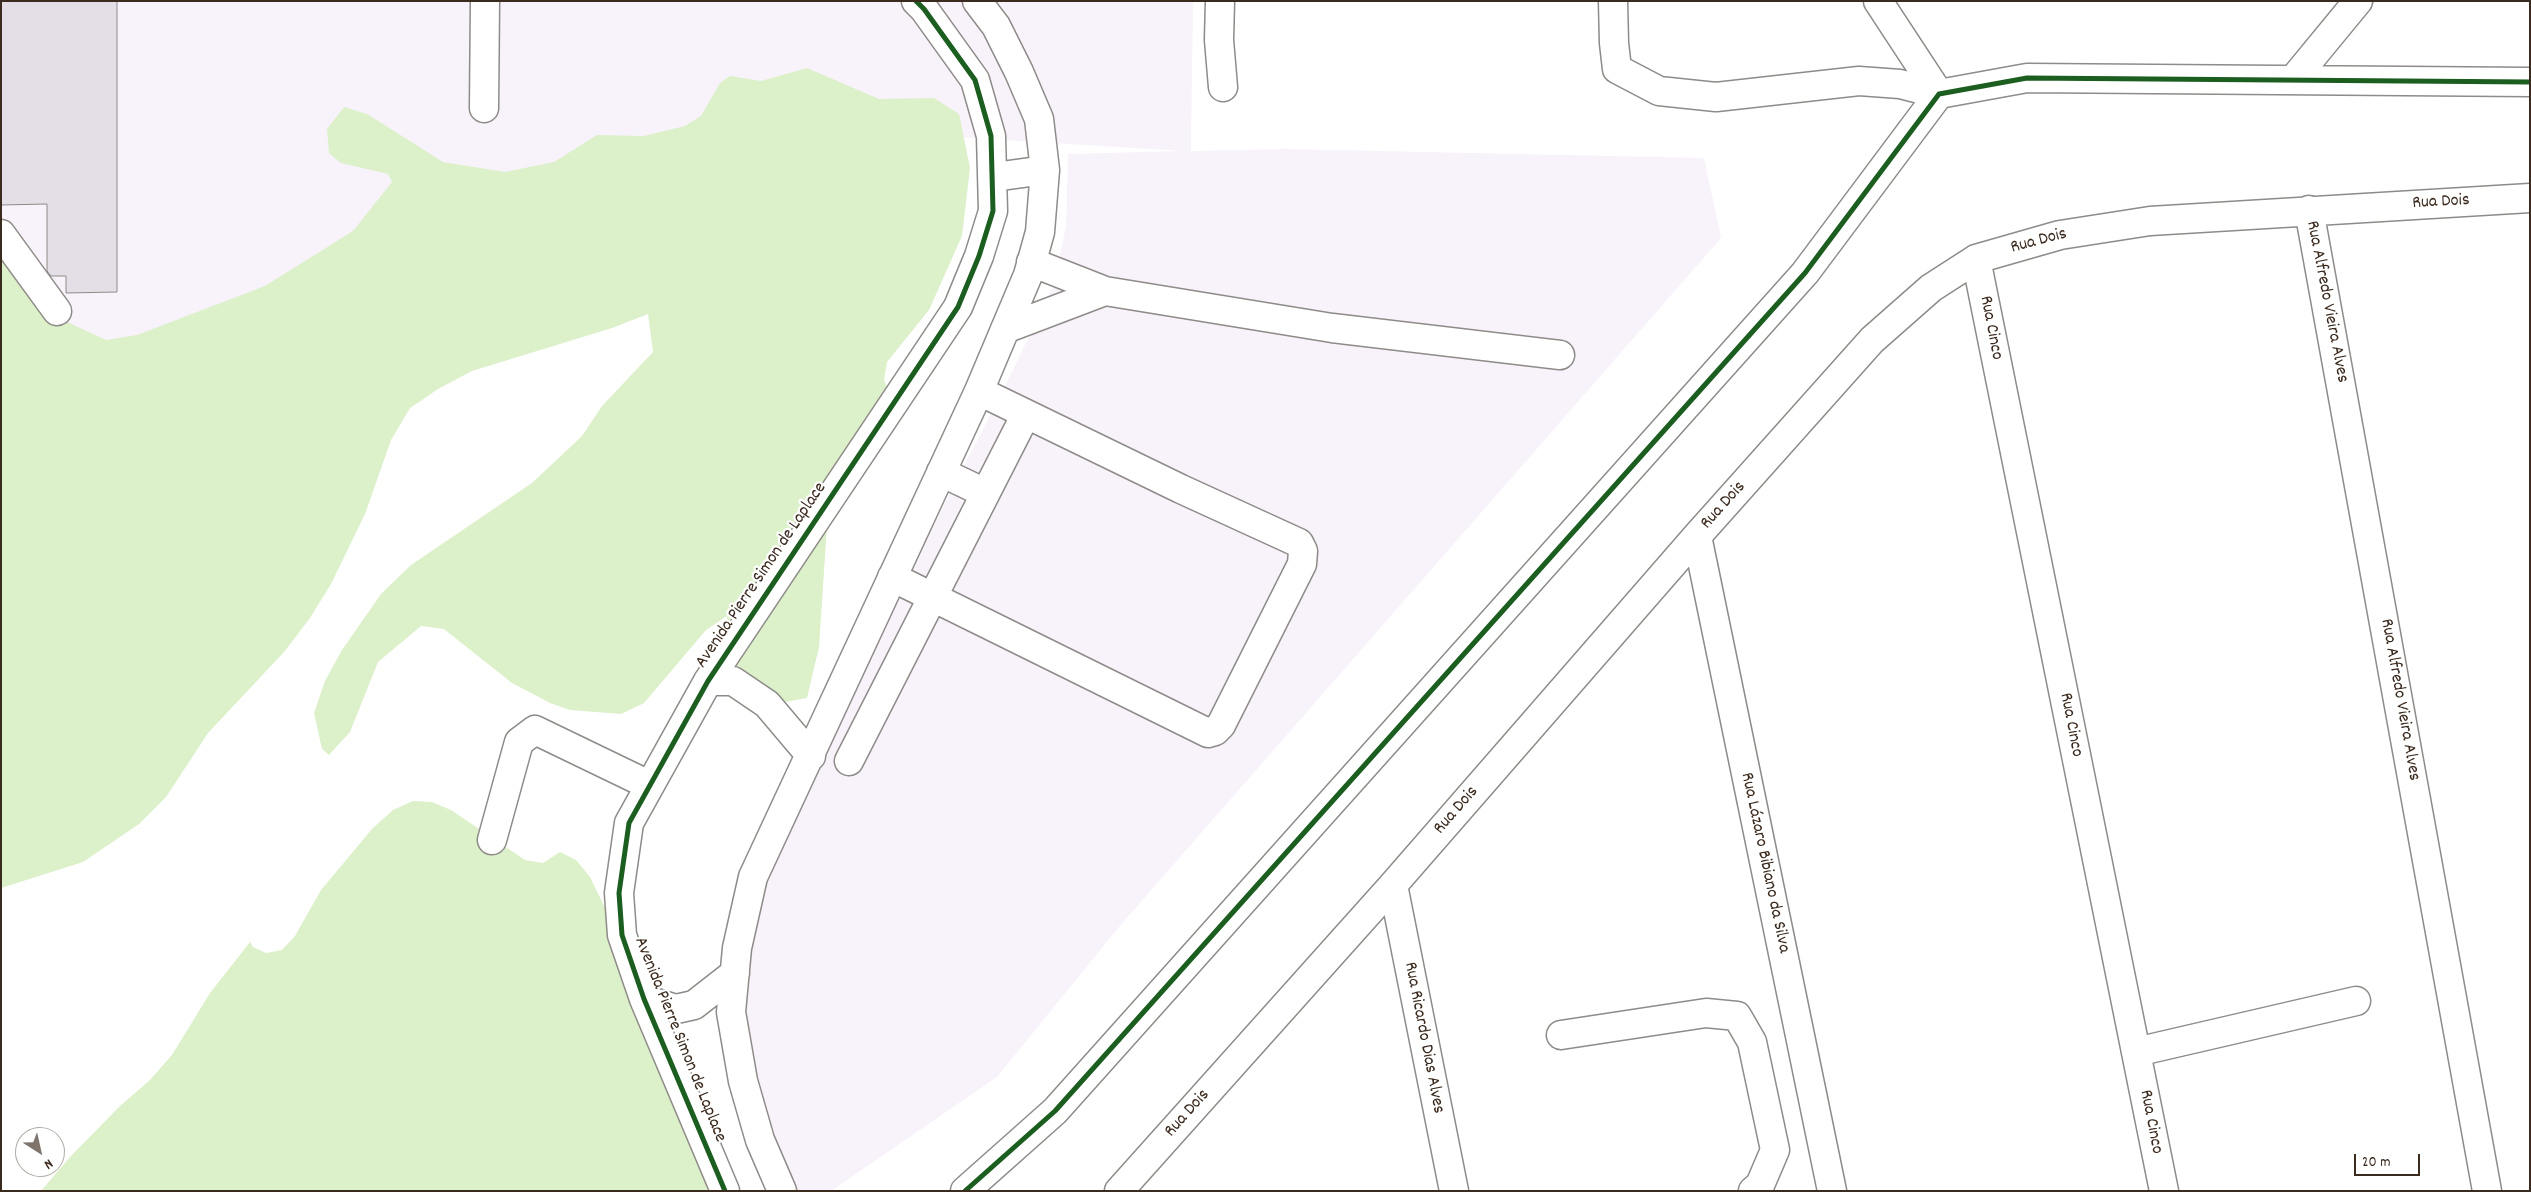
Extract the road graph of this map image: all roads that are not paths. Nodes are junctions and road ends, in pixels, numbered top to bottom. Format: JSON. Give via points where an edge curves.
{"nodes":[{"id":1,"x":485,"y":1,"type":"edge"},
{"id":2,"x":916,"y":1,"type":"edge"},
{"id":3,"x":977,"y":1,"type":"edge"},
{"id":4,"x":1220,"y":1,"type":"edge"},
{"id":5,"x":1612,"y":1,"type":"edge"},
{"id":6,"x":1878,"y":1,"type":"edge"},
{"id":7,"x":2358,"y":1,"type":"edge"},
{"id":8,"x":2293,"y":80,"type":"junction"},
{"id":9,"x":2530,"y":82,"type":"edge"},
{"id":10,"x":1223,"y":87,"type":"dead end"},
{"id":11,"x":1939,"y":94,"type":"junction"},
{"id":12,"x":484,"y":108,"type":"dead end"},
{"id":13,"x":1045,"y":170,"type":"junction"},
{"id":14,"x":994,"y":177,"type":"junction"},
{"id":15,"x":2530,"y":198,"type":"edge"},
{"id":16,"x":2309,"y":210,"type":"junction"},
{"id":17,"x":1,"y":234,"type":"edge"},
{"id":18,"x":1976,"y":259,"type":"junction"},
{"id":19,"x":1032,"y":262,"type":"junction"},
{"id":20,"x":1105,"y":291,"type":"junction"},
{"id":21,"x":57,"y":311,"type":"dead end"},
{"id":22,"x":1005,"y":329,"type":"junction"},
{"id":23,"x":1560,"y":355,"type":"dead end"},
{"id":24,"x":979,"y":391,"type":"junction"},
{"id":25,"x":1026,"y":414,"type":"junction"},
{"id":26,"x":941,"y":472,"type":"junction"},
{"id":27,"x":985,"y":493,"type":"junction"},
{"id":28,"x":1697,"y":536,"type":"junction"},
{"id":29,"x":892,"y":577,"type":"junction"},
{"id":30,"x":933,"y":596,"type":"junction"},
{"id":31,"x":850,"y":670,"type":"junction"},
{"id":32,"x":708,"y":681,"type":"junction"},
{"id":33,"x":886,"y":688,"type":"junction"},
{"id":34,"x":811,"y":756,"type":"junction"},
{"id":35,"x":849,"y":761,"type":"dead end"},
{"id":36,"x":649,"y":785,"type":"junction"},
{"id":37,"x":492,"y":840,"type":"dead end"},
{"id":38,"x":1393,"y":885,"type":"junction"},
{"id":39,"x":735,"y":973,"type":"junction"},
{"id":40,"x":644,"y":999,"type":"junction"},
{"id":41,"x":2356,"y":1001,"type":"dead end"},
{"id":42,"x":1561,"y":1035,"type":"dead end"},
{"id":43,"x":2136,"y":1052,"type":"junction"},
{"id":44,"x":725,"y":1191,"type":"edge"},
{"id":45,"x":782,"y":1191,"type":"edge"},
{"id":46,"x":965,"y":1191,"type":"edge"},
{"id":47,"x":1119,"y":1191,"type":"edge"},
{"id":48,"x":1454,"y":1191,"type":"edge"},
{"id":49,"x":1753,"y":1191,"type":"edge"},
{"id":50,"x":1832,"y":1191,"type":"edge"},
{"id":51,"x":2164,"y":1191,"type":"edge"},
{"id":52,"x":2487,"y":1191,"type":"edge"}],
"edges":[{"from":1,"to":12,"type":"street"},
{"from":2,"to":14,"type":"street","name":"Avenida Pierre Simon de Laplace","via":[[975,80],[991,136]]},
{"from":3,"to":13,"type":"street","via":[[996,26],[1039,119]]},
{"from":4,"to":10,"type":"street"},
{"from":5,"to":11,"type":"street","via":[[1617,69],[1659,91],[1716,96],[1859,80],[1900,84]]},
{"from":6,"to":11,"type":"street"},
{"from":7,"to":8,"type":"street"},
{"from":8,"to":9,"type":"street"},
{"from":8,"to":11,"type":"street","via":[[2028,78]]},
{"from":11,"to":46,"type":"street","via":[[1805,273],[1056,1112]]},
{"from":13,"to":14,"type":"street"},
{"from":13,"to":19,"type":"street","via":[[1040,232]]},
{"from":14,"to":32,"type":"street","name":"Avenida Pierre Simon de Laplace","via":[[993,211],[958,307]]},
{"from":15,"to":16,"type":"street","name":"Rua Dois"},
{"from":16,"to":18,"type":"street","name":"Rua Dois","via":[[2150,221],[2060,235]]},
{"from":16,"to":52,"type":"street","name":"Rua Alfredo Vieira Alves"},
{"from":17,"to":21,"type":"street"},
{"from":18,"to":28,"type":"street","name":"Rua Dois","via":[[1931,288],[1872,340]]},
{"from":18,"to":43,"type":"street","name":"Rua Cinco"},
{"from":19,"to":20,"type":"street"},
{"from":19,"to":22,"type":"street"},
{"from":20,"to":22,"type":"street"},
{"from":20,"to":23,"type":"street","via":[[1332,328]]},
{"from":22,"to":24,"type":"street"},
{"from":24,"to":25,"type":"street"},
{"from":24,"to":26,"type":"street"},
{"from":25,"to":27,"type":"street"},
{"from":25,"to":30,"type":"street","via":[[1299,543],[1303,551],[1302,564],[1221,725],[1208,733]]},
{"from":26,"to":27,"type":"street"},
{"from":26,"to":29,"type":"street"},
{"from":27,"to":30,"type":"street"},
{"from":28,"to":38,"type":"street","name":"Rua Dois"},
{"from":28,"to":50,"type":"street","name":"Rua Lázaro Bibiano da Silva"},
{"from":29,"to":30,"type":"street"},
{"from":29,"to":31,"type":"street"},
{"from":30,"to":33,"type":"street"},
{"from":31,"to":33,"type":"street"},
{"from":31,"to":34,"type":"street"},
{"from":32,"to":34,"type":"street","via":[[733,681],[767,704]]},
{"from":32,"to":36,"type":"street","name":"Avenida Pierre Simon de Laplace"},
{"from":33,"to":35,"type":"street"},
{"from":34,"to":39,"type":"street","via":[[754,877],[737,948]]},
{"from":36,"to":37,"type":"street","via":[[535,730],[518,742]]},
{"from":36,"to":40,"type":"street","name":"Avenida Pierre Simon de Laplace","via":[[629,823],[620,893],[622,935]]},
{"from":38,"to":47,"type":"street","name":"Rua Dois"},
{"from":38,"to":48,"type":"street","name":"Rua Ricardo Dias Alves"},
{"from":39,"to":40,"type":"street","via":[[694,1005],[676,1009]]},
{"from":39,"to":45,"type":"street","via":[[731,1012],[743,1081],[760,1140]]},
{"from":40,"to":44,"type":"street","name":"Avenida Pierre Simon de Laplace"},
{"from":41,"to":43,"type":"street"},
{"from":42,"to":49,"type":"street","via":[[1706,1013],[1737,1016],[1752,1042],[1775,1150],[1760,1185]]},
{"from":43,"to":51,"type":"street","name":"Rua Cinco"}]}
